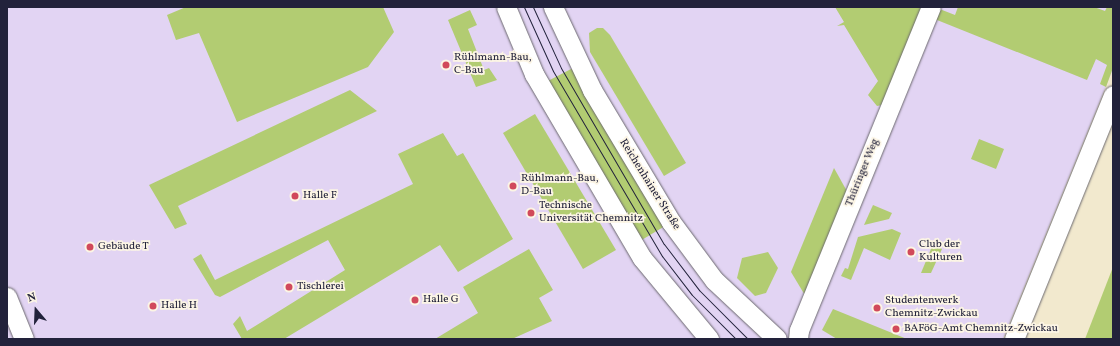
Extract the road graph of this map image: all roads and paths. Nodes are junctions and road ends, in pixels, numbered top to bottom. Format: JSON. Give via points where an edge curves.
{"nodes":[{"id":1,"x":506,"y":7,"type":"edge"},
{"id":2,"x":553,"y":7,"type":"edge"},
{"id":3,"x":931,"y":7,"type":"edge"},
{"id":4,"x":1113,"y":94,"type":"edge"},
{"id":5,"x":7,"y":297,"type":"edge"},
{"id":6,"x":24,"y":339,"type":"edge"},
{"id":7,"x":709,"y":339,"type":"edge"},
{"id":8,"x":777,"y":339,"type":"edge"},
{"id":9,"x":798,"y":339,"type":"edge"},
{"id":10,"x":1014,"y":339,"type":"edge"}],
"edges":[{"from":1,"to":7,"type":"street","via":[[534,74],[642,258]]},
{"from":2,"to":8,"type":"street","name":"Reichenhainer Straße","via":[[592,90],[671,222],[714,280]]},
{"from":3,"to":9,"type":"street","name":"Thüringer Weg","via":[[799,330]]},
{"from":4,"to":10,"type":"street"},
{"from":5,"to":6,"type":"street"}]}
